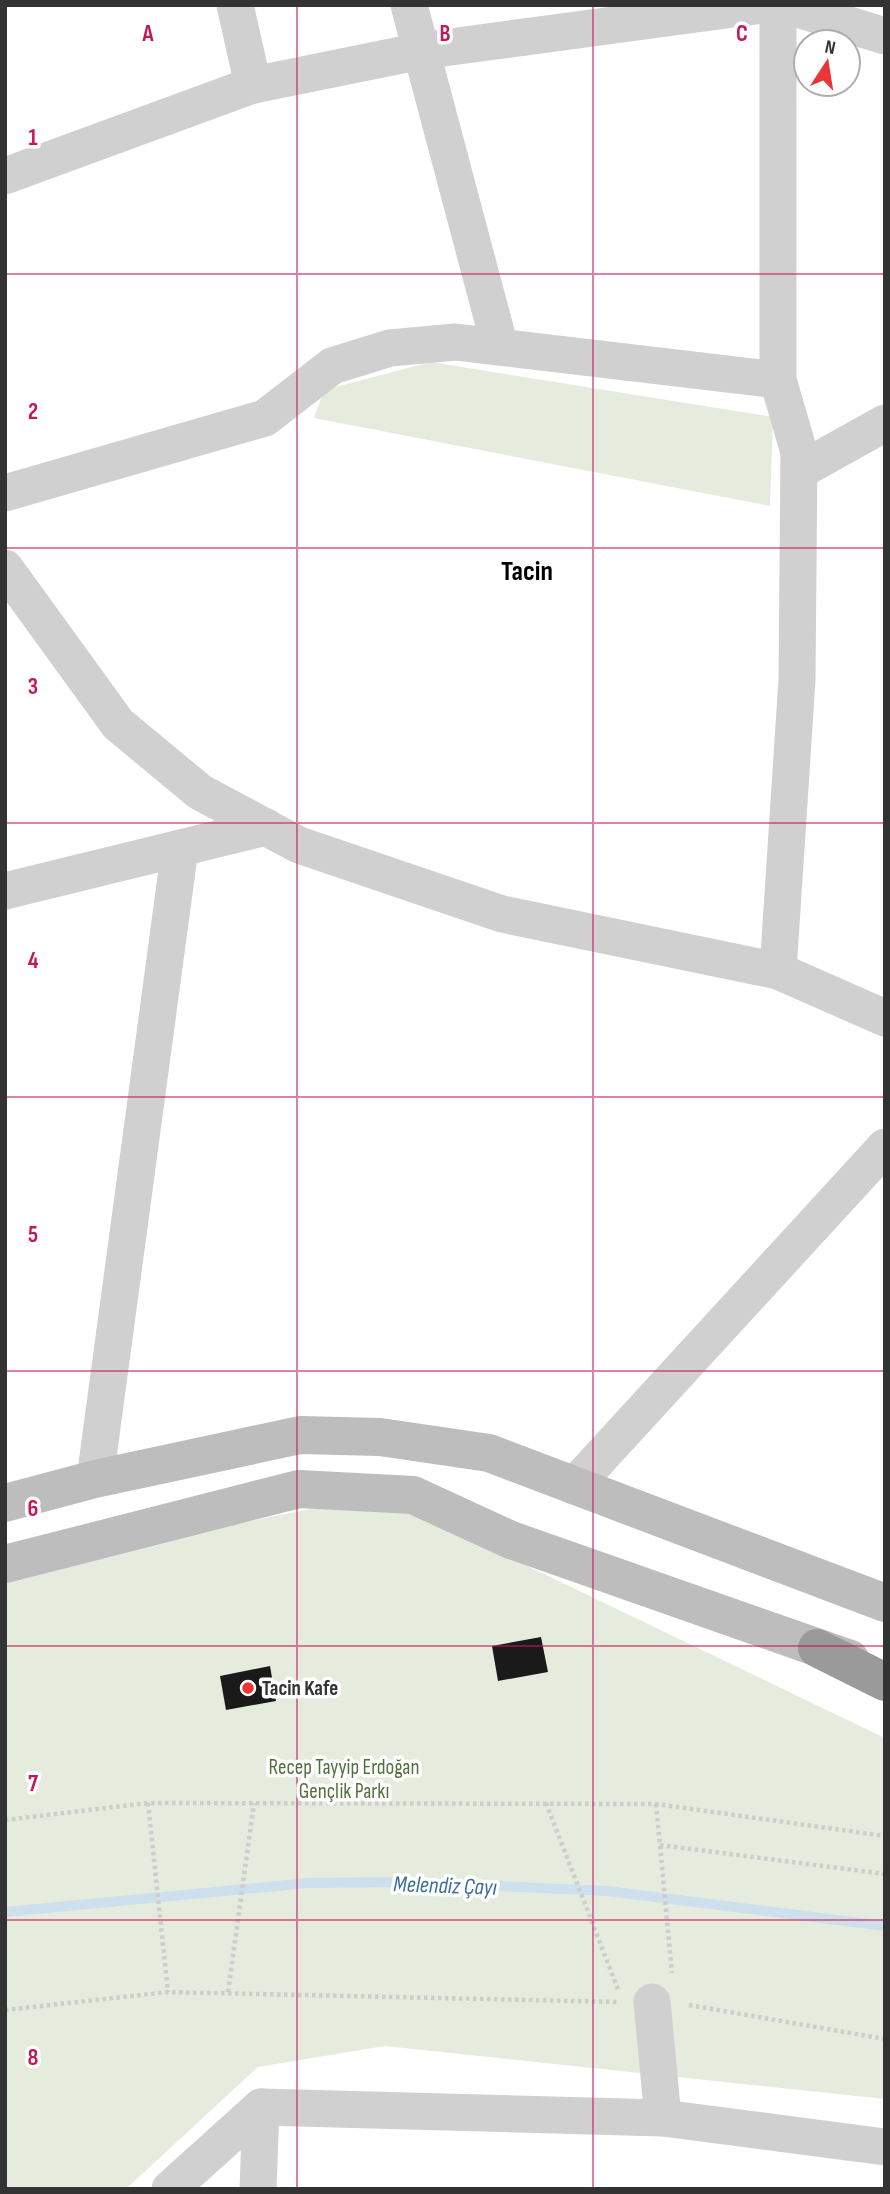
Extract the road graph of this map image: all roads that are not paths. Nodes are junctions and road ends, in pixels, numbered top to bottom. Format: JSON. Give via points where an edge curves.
{"nodes":[{"id":1,"x":235,"y":5,"type":"edge"},
{"id":2,"x":409,"y":5,"type":"edge"},
{"id":3,"x":762,"y":5,"type":"edge"},
{"id":4,"x":778,"y":5,"type":"edge"},
{"id":5,"x":785,"y":5,"type":"edge"},
{"id":6,"x":885,"y":36,"type":"edge"},
{"id":7,"x":421,"y":51,"type":"junction"},
{"id":8,"x":253,"y":85,"type":"junction"},
{"id":9,"x":5,"y":176,"type":"edge"},
{"id":10,"x":500,"y":347,"type":"junction"},
{"id":11,"x":778,"y":380,"type":"junction"},
{"id":12,"x":885,"y":423,"type":"edge"},
{"id":13,"x":799,"y":471,"type":"junction"},
{"id":14,"x":5,"y":494,"type":"edge"},
{"id":15,"x":5,"y":568,"type":"edge"},
{"id":16,"x":265,"y":827,"type":"junction"},
{"id":17,"x":180,"y":848,"type":"junction"},
{"id":18,"x":5,"y":891,"type":"edge"},
{"id":19,"x":778,"y":971,"type":"junction"},
{"id":20,"x":885,"y":1018,"type":"edge"},
{"id":21,"x":885,"y":1147,"type":"edge"},
{"id":22,"x":95,"y":1479,"type":"junction"},
{"id":23,"x":574,"y":1486,"type":"junction"},
{"id":24,"x":5,"y":1503,"type":"edge"},
{"id":25,"x":5,"y":1564,"type":"edge"},
{"id":26,"x":885,"y":1603,"type":"edge"},
{"id":27,"x":817,"y":1648,"type":"junction"},
{"id":28,"x":885,"y":1671,"type":"edge"},
{"id":29,"x":885,"y":1682,"type":"edge"},
{"id":30,"x":652,"y":2002,"type":"road end"},
{"id":31,"x":261,"y":2107,"type":"junction"},
{"id":32,"x":663,"y":2118,"type":"junction"},
{"id":33,"x":885,"y":2147,"type":"edge"},
{"id":34,"x":170,"y":2189,"type":"edge"},
{"id":35,"x":258,"y":2189,"type":"edge"}],
"edges":[{"from":1,"to":8,"type":"street"},
{"from":2,"to":7,"type":"street"},
{"from":3,"to":7,"type":"street"},
{"from":4,"to":11,"type":"street"},
{"from":5,"to":6,"type":"street"},
{"from":7,"to":8,"type":"street"},
{"from":7,"to":10,"type":"street"},
{"from":8,"to":9,"type":"street"},
{"from":10,"to":11,"type":"street"},
{"from":10,"to":14,"type":"street","via":[[456,342],[390,348],[332,366],[265,418]]},
{"from":11,"to":13,"type":"street","via":[[799,452]]},
{"from":12,"to":13,"type":"street"},
{"from":13,"to":19,"type":"street","via":[[797,680]]},
{"from":15,"to":16,"type":"street","via":[[118,724],[200,792]]},
{"from":16,"to":17,"type":"street"},
{"from":16,"to":19,"type":"street","via":[[299,845],[502,914]]},
{"from":17,"to":18,"type":"street"},
{"from":17,"to":22,"type":"street"},
{"from":19,"to":20,"type":"street"},
{"from":21,"to":23,"type":"street"},
{"from":22,"to":23,"type":"main road","via":[[313,1435],[380,1437],[489,1453]]},
{"from":22,"to":24,"type":"main road"},
{"from":23,"to":26,"type":"main road"},
{"from":25,"to":27,"type":"main road","via":[[299,1489],[413,1496],[512,1540]]},
{"from":27,"to":28,"type":"main road"},
{"from":27,"to":29,"type":"highway"},
{"from":30,"to":32,"type":"street"},
{"from":31,"to":32,"type":"street"},
{"from":31,"to":34,"type":"street"},
{"from":31,"to":35,"type":"street"},
{"from":32,"to":33,"type":"street"}]}
